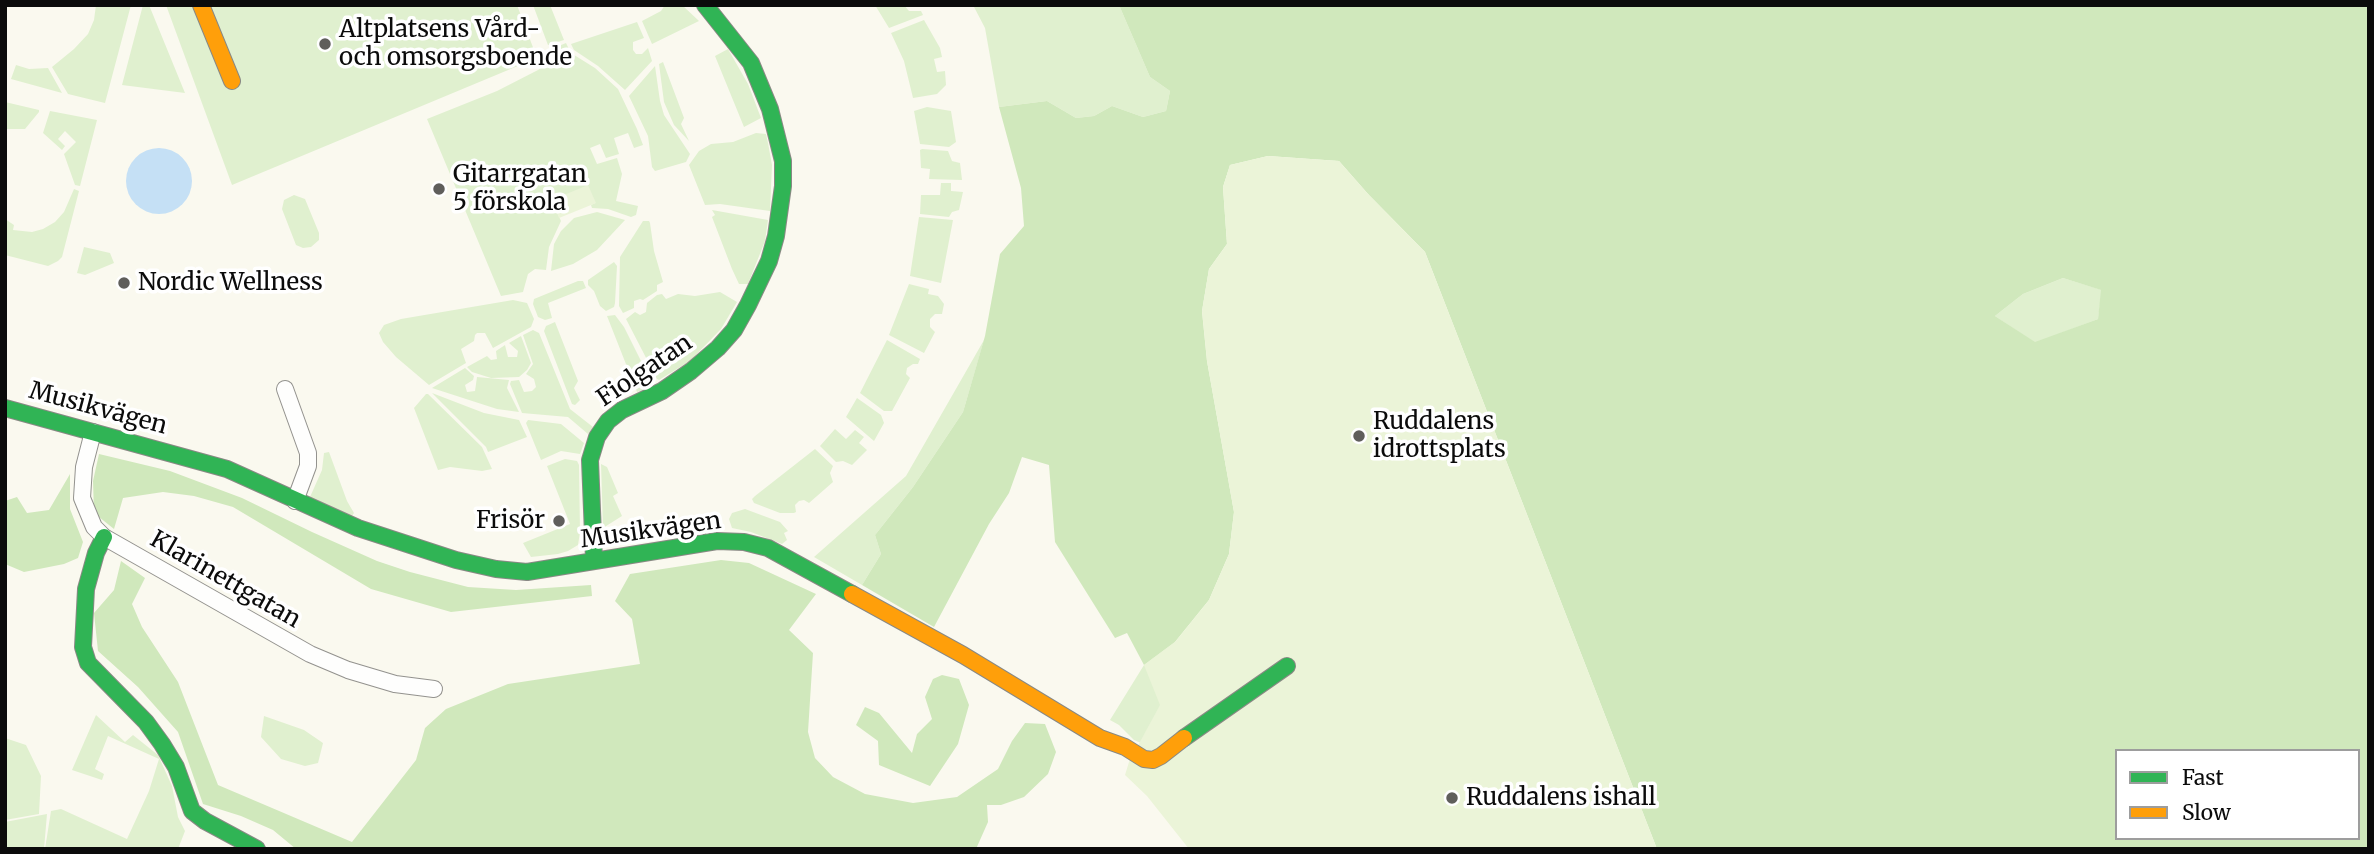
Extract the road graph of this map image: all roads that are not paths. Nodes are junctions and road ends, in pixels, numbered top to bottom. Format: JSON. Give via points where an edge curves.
{"nodes":[{"id":1,"x":201,"y":5,"type":"edge"},
{"id":2,"x":705,"y":5,"type":"edge"},
{"id":3,"x":232,"y":81,"type":"dead end"},
{"id":4,"x":285,"y":389,"type":"dead end"},
{"id":5,"x":5,"y":408,"type":"edge"},
{"id":6,"x":93,"y":432,"type":"junction"},
{"id":7,"x":295,"y":500,"type":"junction"},
{"id":8,"x":104,"y":537,"type":"junction"},
{"id":9,"x":594,"y":560,"type":"junction"},
{"id":10,"x":1287,"y":666,"type":"dead end"},
{"id":11,"x":434,"y":689,"type":"dead end"},
{"id":12,"x":257,"y":849,"type":"edge"}],
"edges":[{"from":1,"to":3,"type":"street"},
{"from":2,"to":9,"type":"street","name":"Fiolgatan","via":[[751,63],[771,108],[783,161],[776,236],[748,306],[718,348],[662,391],[622,410],[597,437],[590,460]]},
{"from":4,"to":7,"type":"street","via":[[308,453]]},
{"from":5,"to":6,"type":"street","name":"Musikvägen"},
{"from":6,"to":7,"type":"street","name":"Musikvägen","via":[[227,469]]},
{"from":6,"to":8,"type":"street","name":"Klarinettgatan","via":[[82,498],[94,527]]},
{"from":7,"to":9,"type":"street","name":"Musikvägen","via":[[399,543],[496,569],[527,572]]},
{"from":8,"to":11,"type":"street","name":"Klarinettgatan","via":[[310,654],[395,684]]},
{"from":8,"to":12,"type":"street","via":[[86,589],[83,647],[88,663],[162,744],[192,811]]},
{"from":9,"to":10,"type":"street","name":"Musikvägen","via":[[717,541],[768,548],[1144,759],[1161,756]]}]}
